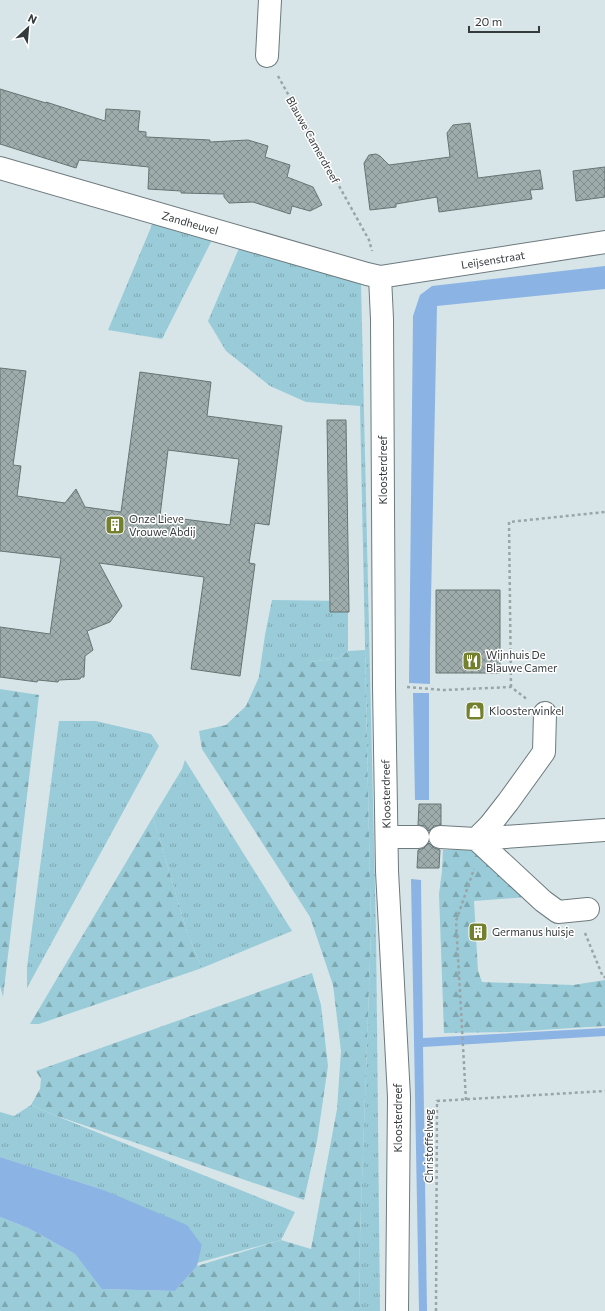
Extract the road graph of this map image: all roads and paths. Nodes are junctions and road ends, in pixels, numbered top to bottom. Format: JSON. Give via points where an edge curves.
{"nodes":[{"id":1,"x":270,"y":0,"type":"edge"},
{"id":2,"x":267,"y":56,"type":"joint"},
{"id":3,"x":0,"y":168,"type":"edge"},
{"id":4,"x":605,"y":242,"type":"edge"},
{"id":5,"x":380,"y":277,"type":"junction"},
{"id":6,"x":605,"y":512,"type":"edge"},
{"id":7,"x":384,"y":686,"type":"junction"},
{"id":8,"x":511,"y":687,"type":"junction"},
{"id":9,"x":545,"y":713,"type":"joint"},
{"id":10,"x":605,"y":830,"type":"edge"},
{"id":11,"x":387,"y":837,"type":"junction"},
{"id":12,"x":418,"y":837,"type":"dead end"},
{"id":13,"x":440,"y":837,"type":"dead end"},
{"id":14,"x":479,"y":841,"type":"junction"},
{"id":15,"x":588,"y":909,"type":"dead end"},
{"id":16,"x":558,"y":912,"type":"junction"},
{"id":17,"x":605,"y":977,"type":"edge"},
{"id":18,"x":605,"y":1091,"type":"edge"},
{"id":19,"x":466,"y":1100,"type":"junction"},
{"id":20,"x":397,"y":1311,"type":"edge"},
{"id":21,"x":436,"y":1311,"type":"edge"}],
"edges":[{"from":1,"to":2,"type":"street"},
{"from":2,"to":5,"type":"path","name":"Blauwe Camerdreef","via":[[369,240]]},
{"from":3,"to":5,"type":"street","name":"Zandheuvel"},
{"from":4,"to":5,"type":"street","name":"Leijsenstraat"},
{"from":5,"to":7,"type":"street","name":"Kloosterdreef"},
{"from":6,"to":8,"type":"path","via":[[509,522]]},
{"from":7,"to":8,"type":"path","via":[[444,690]]},
{"from":7,"to":11,"type":"street","name":"Kloosterdreef"},
{"from":8,"to":9,"type":"path"},
{"from":9,"to":14,"type":"street","via":[[544,752]]},
{"from":10,"to":14,"type":"street"},
{"from":11,"to":12,"type":"street"},
{"from":11,"to":20,"type":"street","name":"Kloosterdreef","via":[[399,1097]]},
{"from":13,"to":14,"type":"street"},
{"from":14,"to":16,"type":"street"},
{"from":14,"to":19,"type":"path","via":[[456,921]]},
{"from":15,"to":16,"type":"street"},
{"from":16,"to":17,"type":"path","via":[[586,934]]},
{"from":18,"to":19,"type":"path","name":"Christoffelweg"},
{"from":19,"to":21,"type":"path","name":"Christoffelweg","via":[[437,1101]]}]}
